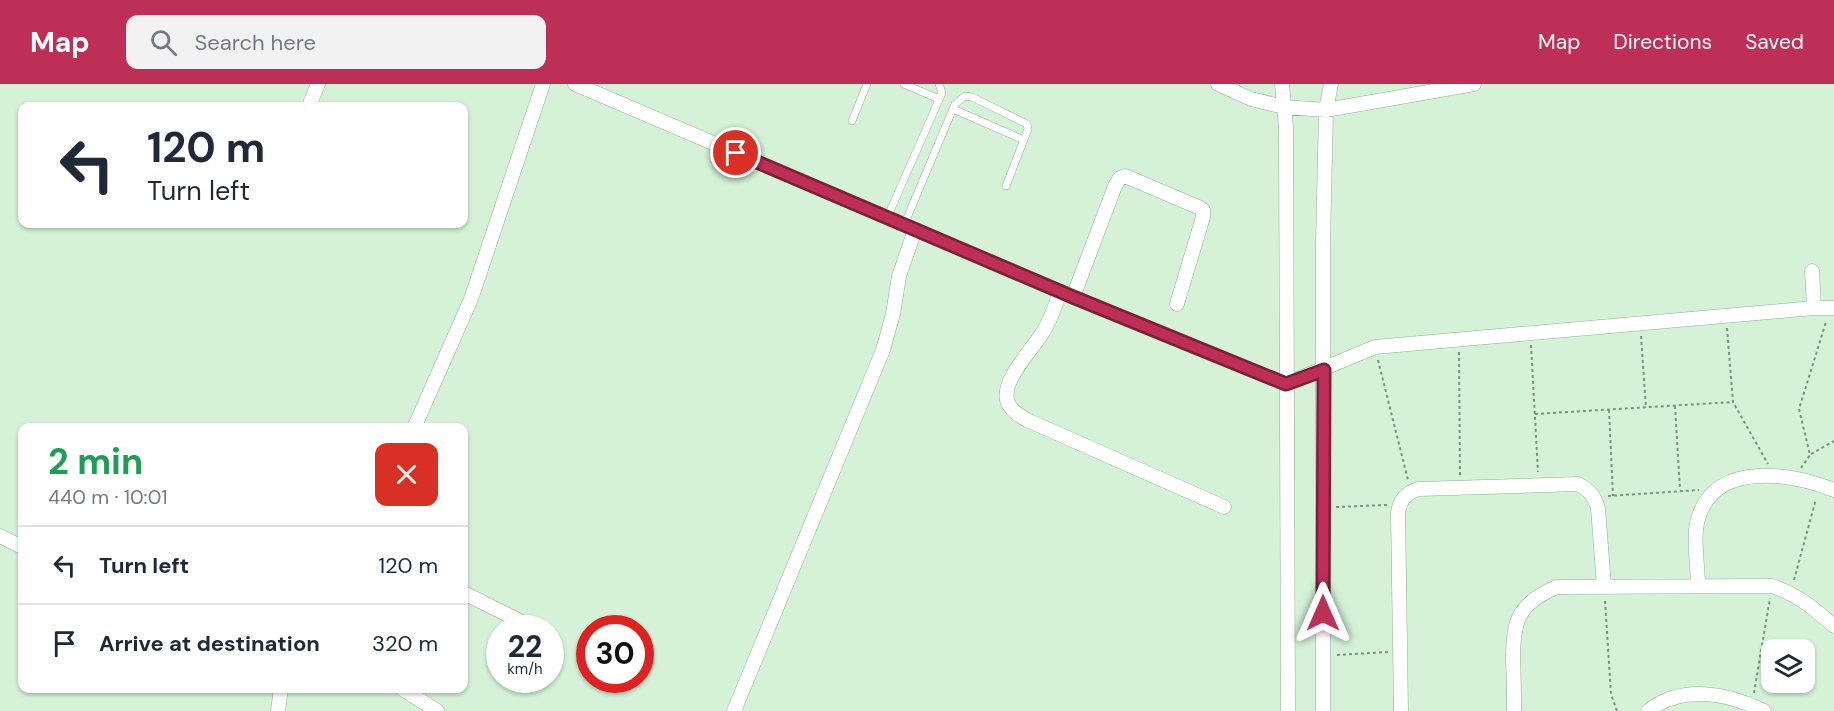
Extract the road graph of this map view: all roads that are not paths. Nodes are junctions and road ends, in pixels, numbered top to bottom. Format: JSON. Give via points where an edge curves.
{"nodes":[{"id":1,"x":318,"y":84,"type":"edge"},
{"id":2,"x":543,"y":84,"type":"edge"},
{"id":3,"x":574,"y":84,"type":"edge"},
{"id":4,"x":867,"y":84,"type":"edge"},
{"id":5,"x":904,"y":84,"type":"edge"},
{"id":6,"x":939,"y":84,"type":"edge"},
{"id":7,"x":1218,"y":84,"type":"edge"},
{"id":8,"x":1282,"y":84,"type":"edge"},
{"id":9,"x":1331,"y":84,"type":"edge"},
{"id":10,"x":1474,"y":84,"type":"edge"},
{"id":11,"x":596,"y":88,"type":"edge"},
{"id":12,"x":939,"y":99,"type":"junction"},
{"id":13,"x":311,"y":102,"type":"edge"},
{"id":14,"x":1284,"y":107,"type":"junction"},
{"id":15,"x":953,"y":109,"type":"junction"},
{"id":16,"x":1326,"y":110,"type":"junction"},
{"id":17,"x":852,"y":121,"type":"dead end"},
{"id":18,"x":1024,"y":140,"type":"junction"},
{"id":19,"x":1006,"y":186,"type":"dead end"},
{"id":20,"x":887,"y":218,"type":"junction"},
{"id":21,"x":910,"y":227,"type":"junction"},
{"id":22,"x":1812,"y":271,"type":"dead end"},
{"id":23,"x":1066,"y":295,"type":"junction"},
{"id":24,"x":1177,"y":304,"type":"dead end"},
{"id":25,"x":1814,"y":308,"type":"junction"},
{"id":26,"x":1832,"y":308,"type":"edge"},
{"id":27,"x":1324,"y":370,"type":"junction"},
{"id":28,"x":1286,"y":384,"type":"junction"},
{"id":29,"x":416,"y":423,"type":"edge"},
{"id":30,"x":1834,"y":490,"type":"edge"},
{"id":31,"x":1224,"y":507,"type":"dead end"},
{"id":32,"x":0,"y":536,"type":"edge"},
{"id":33,"x":18,"y":545,"type":"edge"},
{"id":34,"x":1698,"y":585,"type":"junction"},
{"id":35,"x":1604,"y":586,"type":"junction"},
{"id":36,"x":468,"y":595,"type":"edge"},
{"id":37,"x":508,"y":615,"type":"edge"},
{"id":38,"x":1834,"y":626,"type":"edge"},
{"id":39,"x":280,"y":693,"type":"edge"},
{"id":40,"x":409,"y":693,"type":"edge"},
{"id":41,"x":1758,"y":708,"type":"edge"},
{"id":42,"x":278,"y":711,"type":"edge"},
{"id":43,"x":437,"y":711,"type":"edge"},
{"id":44,"x":735,"y":711,"type":"edge"},
{"id":45,"x":1288,"y":711,"type":"edge"},
{"id":46,"x":1323,"y":711,"type":"edge"},
{"id":47,"x":1401,"y":711,"type":"edge"},
{"id":48,"x":1514,"y":711,"type":"edge"},
{"id":49,"x":1648,"y":711,"type":"edge"}],
"edges":[{"from":1,"to":13,"type":"street"},
{"from":2,"to":29,"type":"street","via":[[471,299]]},
{"from":3,"to":11,"type":"street"},
{"from":4,"to":17,"type":"lane"},
{"from":5,"to":12,"type":"lane"},
{"from":6,"to":12,"type":"lane"},
{"from":7,"to":14,"type":"street","via":[[1251,99]]},
{"from":8,"to":14,"type":"street"},
{"from":9,"to":16,"type":"street"},
{"from":10,"to":16,"type":"street"},
{"from":11,"to":20,"type":"street"},
{"from":12,"to":20,"type":"lane"},
{"from":14,"to":16,"type":"street"},
{"from":14,"to":28,"type":"street"},
{"from":15,"to":18,"type":"lane"},
{"from":15,"to":18,"type":"lane","via":[[957,100],[965,96],[1023,120],[1028,126]]},
{"from":15,"to":21,"type":"lane"},
{"from":16,"to":27,"type":"street"},
{"from":18,"to":19,"type":"lane"},
{"from":20,"to":21,"type":"street"},
{"from":21,"to":23,"type":"street"},
{"from":21,"to":44,"type":"street","via":[[883,350]]},
{"from":22,"to":25,"type":"street"},
{"from":23,"to":24,"type":"street","via":[[1115,186],[1125,176],[1203,210]]},
{"from":23,"to":28,"type":"street"},
{"from":23,"to":31,"type":"street","via":[[1008,385],[1006,400],[1010,407],[1027,420]]},
{"from":25,"to":26,"type":"street"},
{"from":25,"to":27,"type":"street","via":[[1374,347]]},
{"from":27,"to":28,"type":"street"},
{"from":27,"to":46,"type":"street"},
{"from":28,"to":45,"type":"street"},
{"from":30,"to":34,"type":"street","via":[[1775,476],[1752,476],[1719,488],[1698,516]]},
{"from":32,"to":33,"type":"street"},
{"from":34,"to":35,"type":"street"},
{"from":34,"to":38,"type":"street","via":[[1772,586],[1810,604]]},
{"from":35,"to":47,"type":"street","via":[[1598,508],[1588,489],[1578,484],[1411,491],[1399,504],[1398,513]]},
{"from":35,"to":48,"type":"street","via":[[1557,587],[1534,599],[1525,609],[1514,632]]},
{"from":36,"to":37,"type":"street"},
{"from":39,"to":42,"type":"street"},
{"from":40,"to":43,"type":"street"},
{"from":41,"to":49,"type":"street","via":[[1728,698],[1691,694],[1674,697]]}]}
